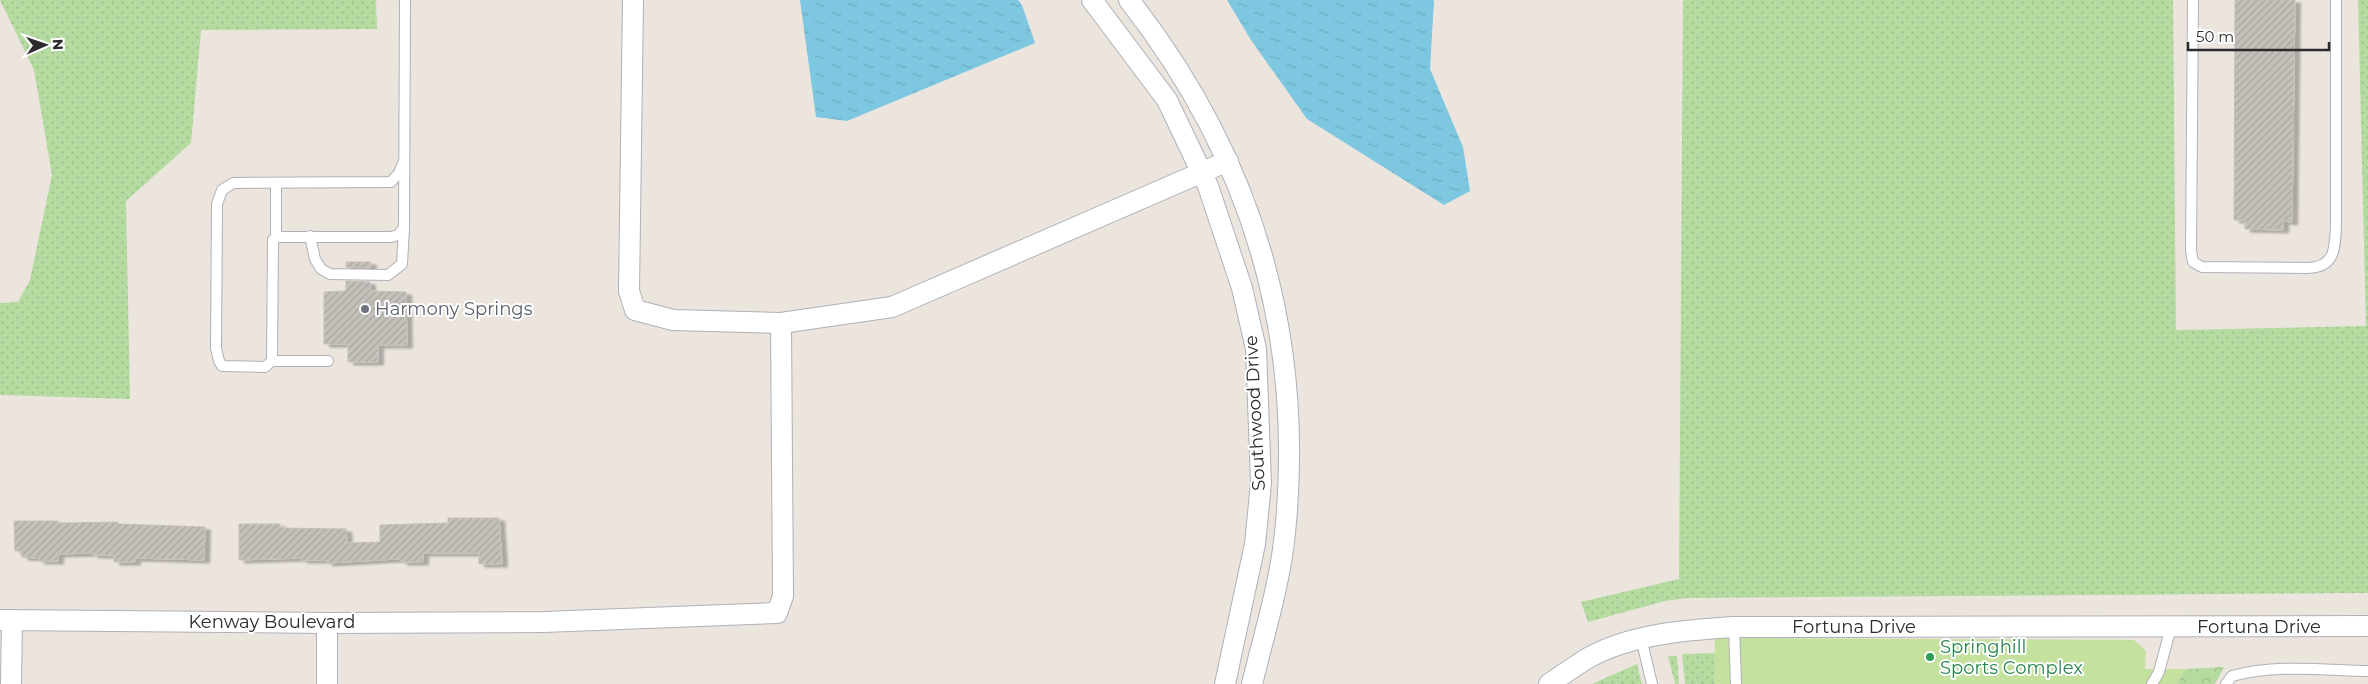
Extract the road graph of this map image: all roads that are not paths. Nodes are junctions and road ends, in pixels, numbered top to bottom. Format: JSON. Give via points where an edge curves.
{"nodes":[{"id":1,"x":405,"y":0,"type":"edge"},
{"id":2,"x":633,"y":0,"type":"edge"},
{"id":3,"x":1092,"y":0,"type":"edge"},
{"id":4,"x":1129,"y":0,"type":"edge"},
{"id":5,"x":2193,"y":0,"type":"edge"},
{"id":6,"x":2336,"y":0,"type":"edge"},
{"id":7,"x":1228,"y":161,"type":"junction"},
{"id":8,"x":404,"y":162,"type":"junction"},
{"id":9,"x":1202,"y":174,"type":"junction"},
{"id":10,"x":276,"y":182,"type":"junction"},
{"id":11,"x":404,"y":228,"type":"junction"},
{"id":12,"x":310,"y":236,"type":"junction"},
{"id":13,"x":276,"y":237,"type":"junction"},
{"id":14,"x":780,"y":323,"type":"junction"},
{"id":15,"x":272,"y":361,"type":"junction"},
{"id":16,"x":328,"y":361,"type":"dead end"},
{"id":17,"x":6,"y":620,"type":"edge"},
{"id":18,"x":327,"y":623,"type":"junction"},
{"id":19,"x":1734,"y":626,"type":"junction"},
{"id":20,"x":2368,"y":626,"type":"edge"},
{"id":21,"x":2171,"y":627,"type":"junction"},
{"id":22,"x":1641,"y":638,"type":"junction"},
{"id":23,"x":2368,"y":670,"type":"edge"},
{"id":24,"x":11,"y":684,"type":"edge"},
{"id":25,"x":327,"y":684,"type":"edge"},
{"id":26,"x":1225,"y":684,"type":"edge"},
{"id":27,"x":1252,"y":684,"type":"edge"},
{"id":28,"x":1550,"y":684,"type":"edge"},
{"id":29,"x":1652,"y":684,"type":"edge"},
{"id":30,"x":1736,"y":684,"type":"edge"},
{"id":31,"x":2152,"y":684,"type":"edge"},
{"id":32,"x":2226,"y":684,"type":"edge"}],
"edges":[{"from":1,"to":8,"type":"lane"},
{"from":2,"to":14,"type":"street","via":[[629,291],[634,310],[673,320]]},
{"from":3,"to":9,"type":"street","name":"Southwood Drive","via":[[1167,100]]},
{"from":4,"to":7,"type":"street","name":"Southwood Drive","via":[[1193,91]]},
{"from":5,"to":6,"type":"lane","via":[[2193,262],[2202,267],[2308,268],[2319,268],[2326,263],[2334,249]]},
{"from":7,"to":9,"type":"street"},
{"from":7,"to":27,"type":"street","name":"Southwood Drive","via":[[1257,237],[1276,312],[1288,424],[1285,534]]},
{"from":8,"to":10,"type":"lane","via":[[391,182]]},
{"from":8,"to":11,"type":"lane"},
{"from":9,"to":14,"type":"street","via":[[892,307]]},
{"from":9,"to":26,"type":"street","name":"Southwood Drive","via":[[1242,288],[1256,349],[1261,483],[1255,544]]},
{"from":10,"to":13,"type":"lane"},
{"from":10,"to":15,"type":"lane","via":[[233,183],[222,190],[217,204],[216,348],[219,361],[226,367],[265,367]]},
{"from":11,"to":12,"type":"lane","via":[[391,237]]},
{"from":11,"to":12,"type":"lane","via":[[402,264],[388,275],[330,274],[321,269],[315,259]]},
{"from":12,"to":13,"type":"lane"},
{"from":13,"to":15,"type":"lane","via":[[273,240]]},
{"from":14,"to":18,"type":"street","name":"Kenway Boulevard","via":[[783,596],[777,613],[544,622]]},
{"from":15,"to":16,"type":"lane"},
{"from":17,"to":18,"type":"street","name":"Kenway Boulevard"},
{"from":17,"to":24,"type":"street"},
{"from":18,"to":25,"type":"street"},
{"from":19,"to":21,"type":"street","name":"Fortuna Drive"},
{"from":19,"to":22,"type":"street","name":"Fortuna Drive","via":[[1683,630]]},
{"from":19,"to":30,"type":"lane"},
{"from":20,"to":21,"type":"street","name":"Fortuna Drive"},
{"from":21,"to":31,"type":"lane","via":[[2159,672]]},
{"from":22,"to":28,"type":"street","name":"Fortuna Drive","via":[[1589,657]]},
{"from":22,"to":29,"type":"lane"},
{"from":23,"to":32,"type":"lane","via":[[2246,672],[2232,676]]}]}
